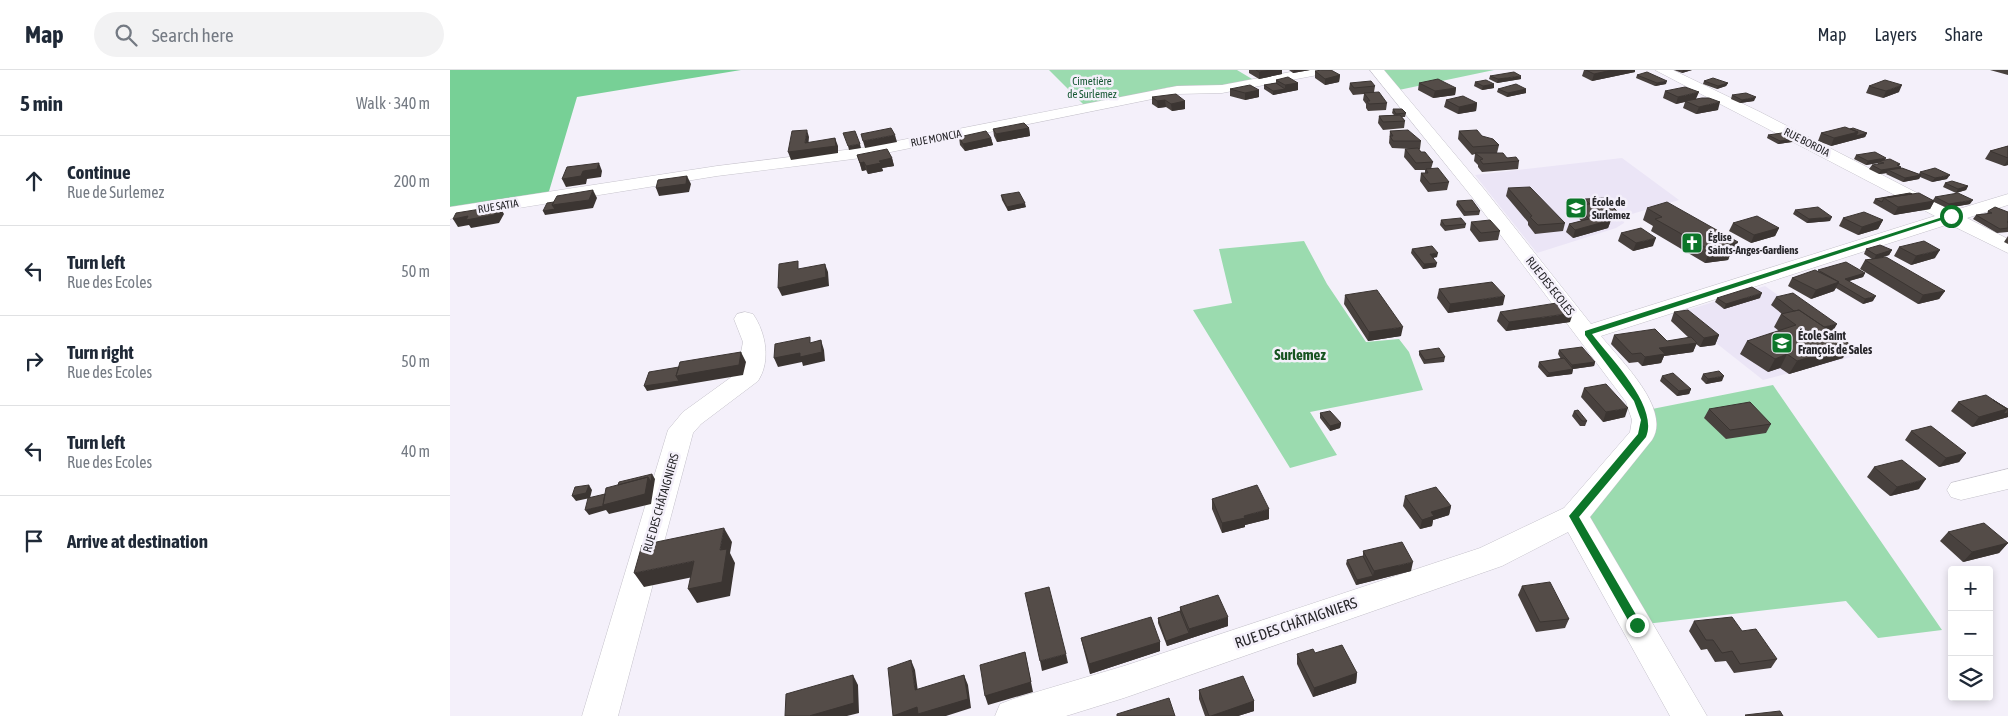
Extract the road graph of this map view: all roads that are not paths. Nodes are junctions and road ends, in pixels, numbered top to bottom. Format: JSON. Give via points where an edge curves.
{"nodes":[{"id":1,"x":1323,"y":70,"type":"edge"},
{"id":2,"x":1377,"y":70,"type":"edge"},
{"id":3,"x":1662,"y":70,"type":"edge"},
{"id":4,"x":547,"y":198,"type":"joint"},
{"id":5,"x":2008,"y":199,"type":"edge"},
{"id":6,"x":450,"y":213,"type":"edge"},
{"id":7,"x":1951,"y":216,"type":"junction"},
{"id":8,"x":2008,"y":248,"type":"edge"},
{"id":9,"x":745,"y":319,"type":"dead end"},
{"id":10,"x":1587,"y":333,"type":"junction"},
{"id":11,"x":2008,"y":479,"type":"edge"},
{"id":12,"x":1961,"y":490,"type":"dead end"},
{"id":13,"x":1574,"y":516,"type":"junction"},
{"id":14,"x":600,"y":716,"type":"edge"},
{"id":15,"x":1013,"y":716,"type":"edge"},
{"id":16,"x":1689,"y":716,"type":"edge"}],
"edges":[{"from":1,"to":4,"type":"street","name":"RUE MONCIA","via":[[1222,89],[1177,90],[861,152]]},
{"from":2,"to":10,"type":"street","name":"RUE DES ECOLES"},
{"from":3,"to":7,"type":"street","name":"RUE BORDIA","via":[[1755,114]]},
{"from":4,"to":6,"type":"street","name":"RUE SATIA"},
{"from":5,"to":7,"type":"street"},
{"from":7,"to":8,"type":"street","name":"RUE BORDIA"},
{"from":7,"to":10,"type":"street"},
{"from":9,"to":14,"type":"street","name":"RUE DES CHÂTAIGNIERS","via":[[755,342],[749,376],[692,418],[681,430]]},
{"from":10,"to":13,"type":"street","name":"RUE DES ECOLES","via":[[1638,400],[1645,420],[1643,434]]},
{"from":11,"to":12,"type":"street"},
{"from":13,"to":15,"type":"street","name":"RUE DES CHÂTAIGNIERS","via":[[1491,557],[1124,682]]},
{"from":13,"to":16,"type":"street"}]}
